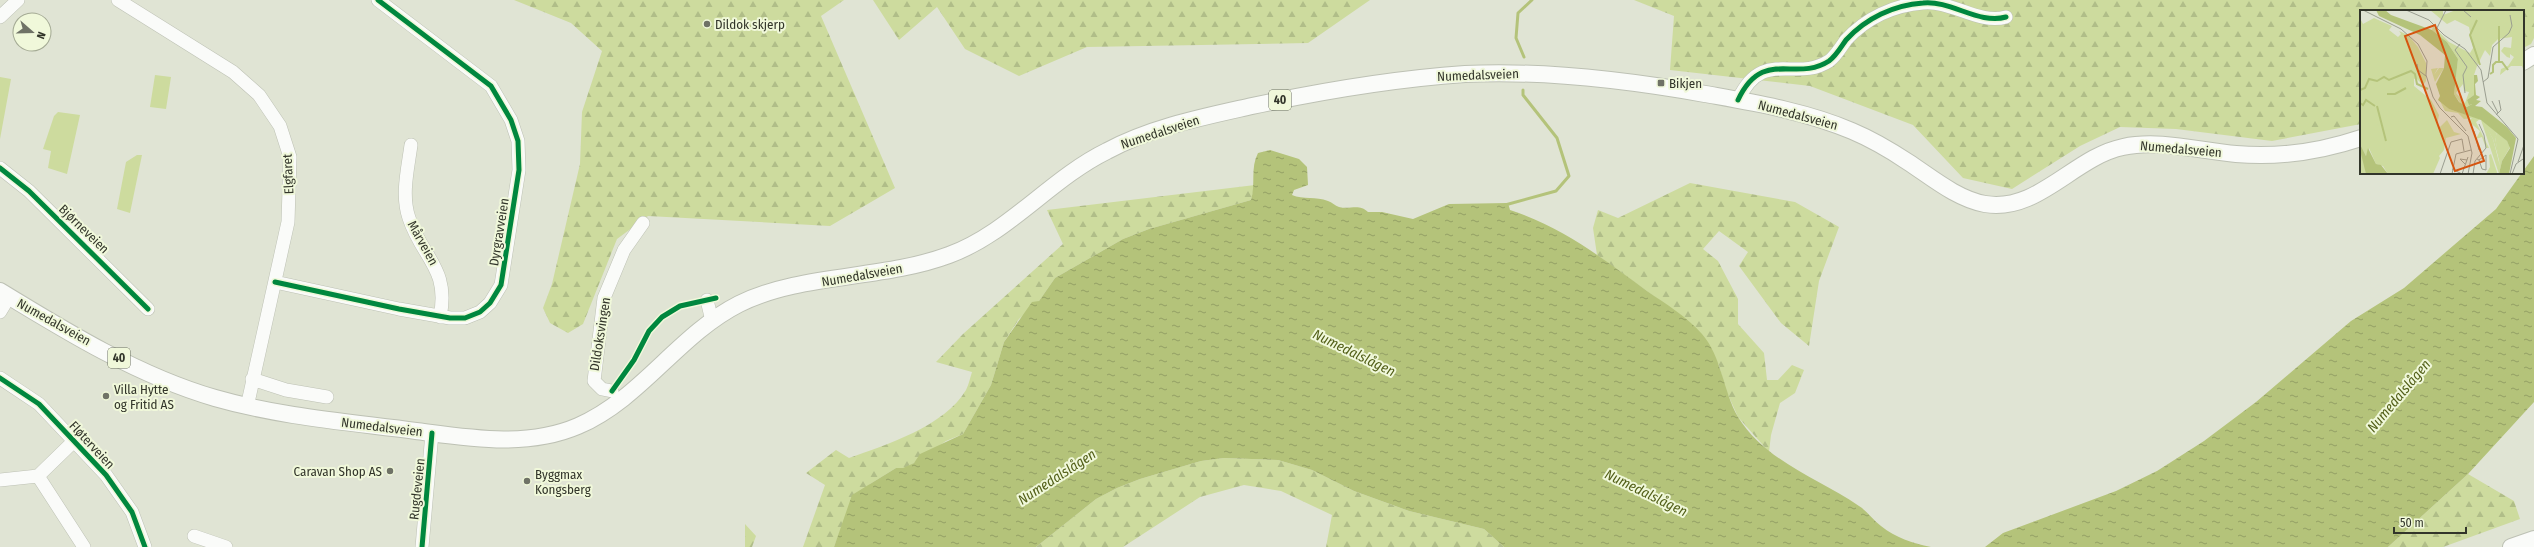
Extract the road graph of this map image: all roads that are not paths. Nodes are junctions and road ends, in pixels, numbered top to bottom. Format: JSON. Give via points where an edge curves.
{"nodes":[{"id":1,"x":18,"y":0,"type":"edge"},
{"id":2,"x":118,"y":0,"type":"edge"},
{"id":3,"x":378,"y":0,"type":"edge"},
{"id":4,"x":0,"y":17,"type":"edge"},
{"id":5,"x":2006,"y":17,"type":"dead end"},
{"id":6,"x":2534,"y":55,"type":"edge"},
{"id":7,"x":2524,"y":61,"type":"edge"},
{"id":8,"x":1738,"y":100,"type":"junction"},
{"id":9,"x":2360,"y":138,"type":"edge"},
{"id":10,"x":411,"y":145,"type":"dead end"},
{"id":11,"x":0,"y":168,"type":"edge"},
{"id":12,"x":643,"y":223,"type":"dead end"},
{"id":13,"x":275,"y":282,"type":"junction"},
{"id":14,"x":4,"y":294,"type":"edge"},
{"id":15,"x":707,"y":300,"type":"dead end"},
{"id":16,"x":148,"y":309,"type":"dead end"},
{"id":17,"x":0,"y":312,"type":"edge"},
{"id":18,"x":440,"y":317,"type":"junction"},
{"id":19,"x":712,"y":321,"type":"junction"},
{"id":20,"x":0,"y":378,"type":"edge"},
{"id":21,"x":252,"y":379,"type":"junction"},
{"id":22,"x":612,"y":391,"type":"dead end"},
{"id":23,"x":327,"y":397,"type":"dead end"},
{"id":24,"x":246,"y":407,"type":"junction"},
{"id":25,"x":432,"y":433,"type":"junction"},
{"id":26,"x":74,"y":442,"type":"junction"},
{"id":27,"x":38,"y":476,"type":"junction"},
{"id":28,"x":0,"y":480,"type":"edge"},
{"id":29,"x":194,"y":536,"type":"dead end"},
{"id":30,"x":2534,"y":539,"type":"edge"},
{"id":31,"x":84,"y":547,"type":"edge"},
{"id":32,"x":145,"y":547,"type":"edge"},
{"id":33,"x":226,"y":547,"type":"edge"},
{"id":34,"x":422,"y":547,"type":"edge"},
{"id":35,"x":2511,"y":547,"type":"edge"}],
"edges":[{"from":1,"to":4,"type":"street"},
{"from":2,"to":13,"type":"street","name":"Elgfaret","via":[[232,72],[259,95],[280,126],[290,157],[290,182],[288,222]]},
{"from":3,"to":18,"type":"street","name":"Dyrgravveien","via":[[491,86],[511,120],[518,141],[519,170],[501,285],[490,303],[480,312],[465,318]]},
{"from":5,"to":8,"type":"street","via":[[1991,18],[1924,2],[1897,8],[1872,17],[1847,39],[1829,61],[1804,68],[1769,70],[1757,75],[1748,81]]},
{"from":6,"to":7,"type":"main road"},
{"from":8,"to":9,"type":"main road","name":"Numedalsveien","number":"40","via":[[1795,112],[1846,128],[1890,150],[1958,193],[1989,204],[2014,202],[2032,196],[2083,163],[2100,154],[2124,147],[2160,146],[2273,156],[2319,150]]},
{"from":8,"to":19,"type":"main road","name":"Numedalsveien","number":"40","via":[[1631,83],[1517,73],[1417,78],[1285,99],[1178,124],[1109,149],[1075,170],[977,242],[944,256],[874,274],[780,289],[742,303]]},
{"from":10,"to":18,"type":"street","name":"Mårveien","via":[[406,202],[409,218],[442,281]]},
{"from":11,"to":16,"type":"street","name":"Bjørneveien","via":[[29,191]]},
{"from":12,"to":22,"type":"street","name":"Dildoksvingen","via":[[624,250],[604,298],[594,380],[602,388]]},
{"from":13,"to":18,"type":"street","name":"Dyrgravveien"},
{"from":13,"to":21,"type":"street","name":"Elgfaret"},
{"from":14,"to":17,"type":"street"},
{"from":14,"to":24,"type":"main road","name":"Numedalsveien","number":"40","via":[[151,373],[198,393]]},
{"from":15,"to":19,"type":"street"},
{"from":19,"to":25,"type":"main road","name":"Numedalsveien","number":"40","via":[[622,399],[598,416],[569,430],[540,437],[506,439]]},
{"from":20,"to":26,"type":"street","name":"Fløterveien","via":[[39,404]]},
{"from":21,"to":23,"type":"street","via":[[286,390]]},
{"from":21,"to":24,"type":"street","name":"Elgfaret"},
{"from":24,"to":25,"type":"main road","name":"Numedalsveien","number":"40","via":[[316,419]]},
{"from":25,"to":34,"type":"street","name":"Rugdeveien"},
{"from":26,"to":27,"type":"street"},
{"from":26,"to":32,"type":"street","name":"Fløterveien","via":[[125,499]]},
{"from":27,"to":28,"type":"street"},
{"from":27,"to":31,"type":"street"},
{"from":29,"to":33,"type":"street"},
{"from":30,"to":35,"type":"main road"}]}
